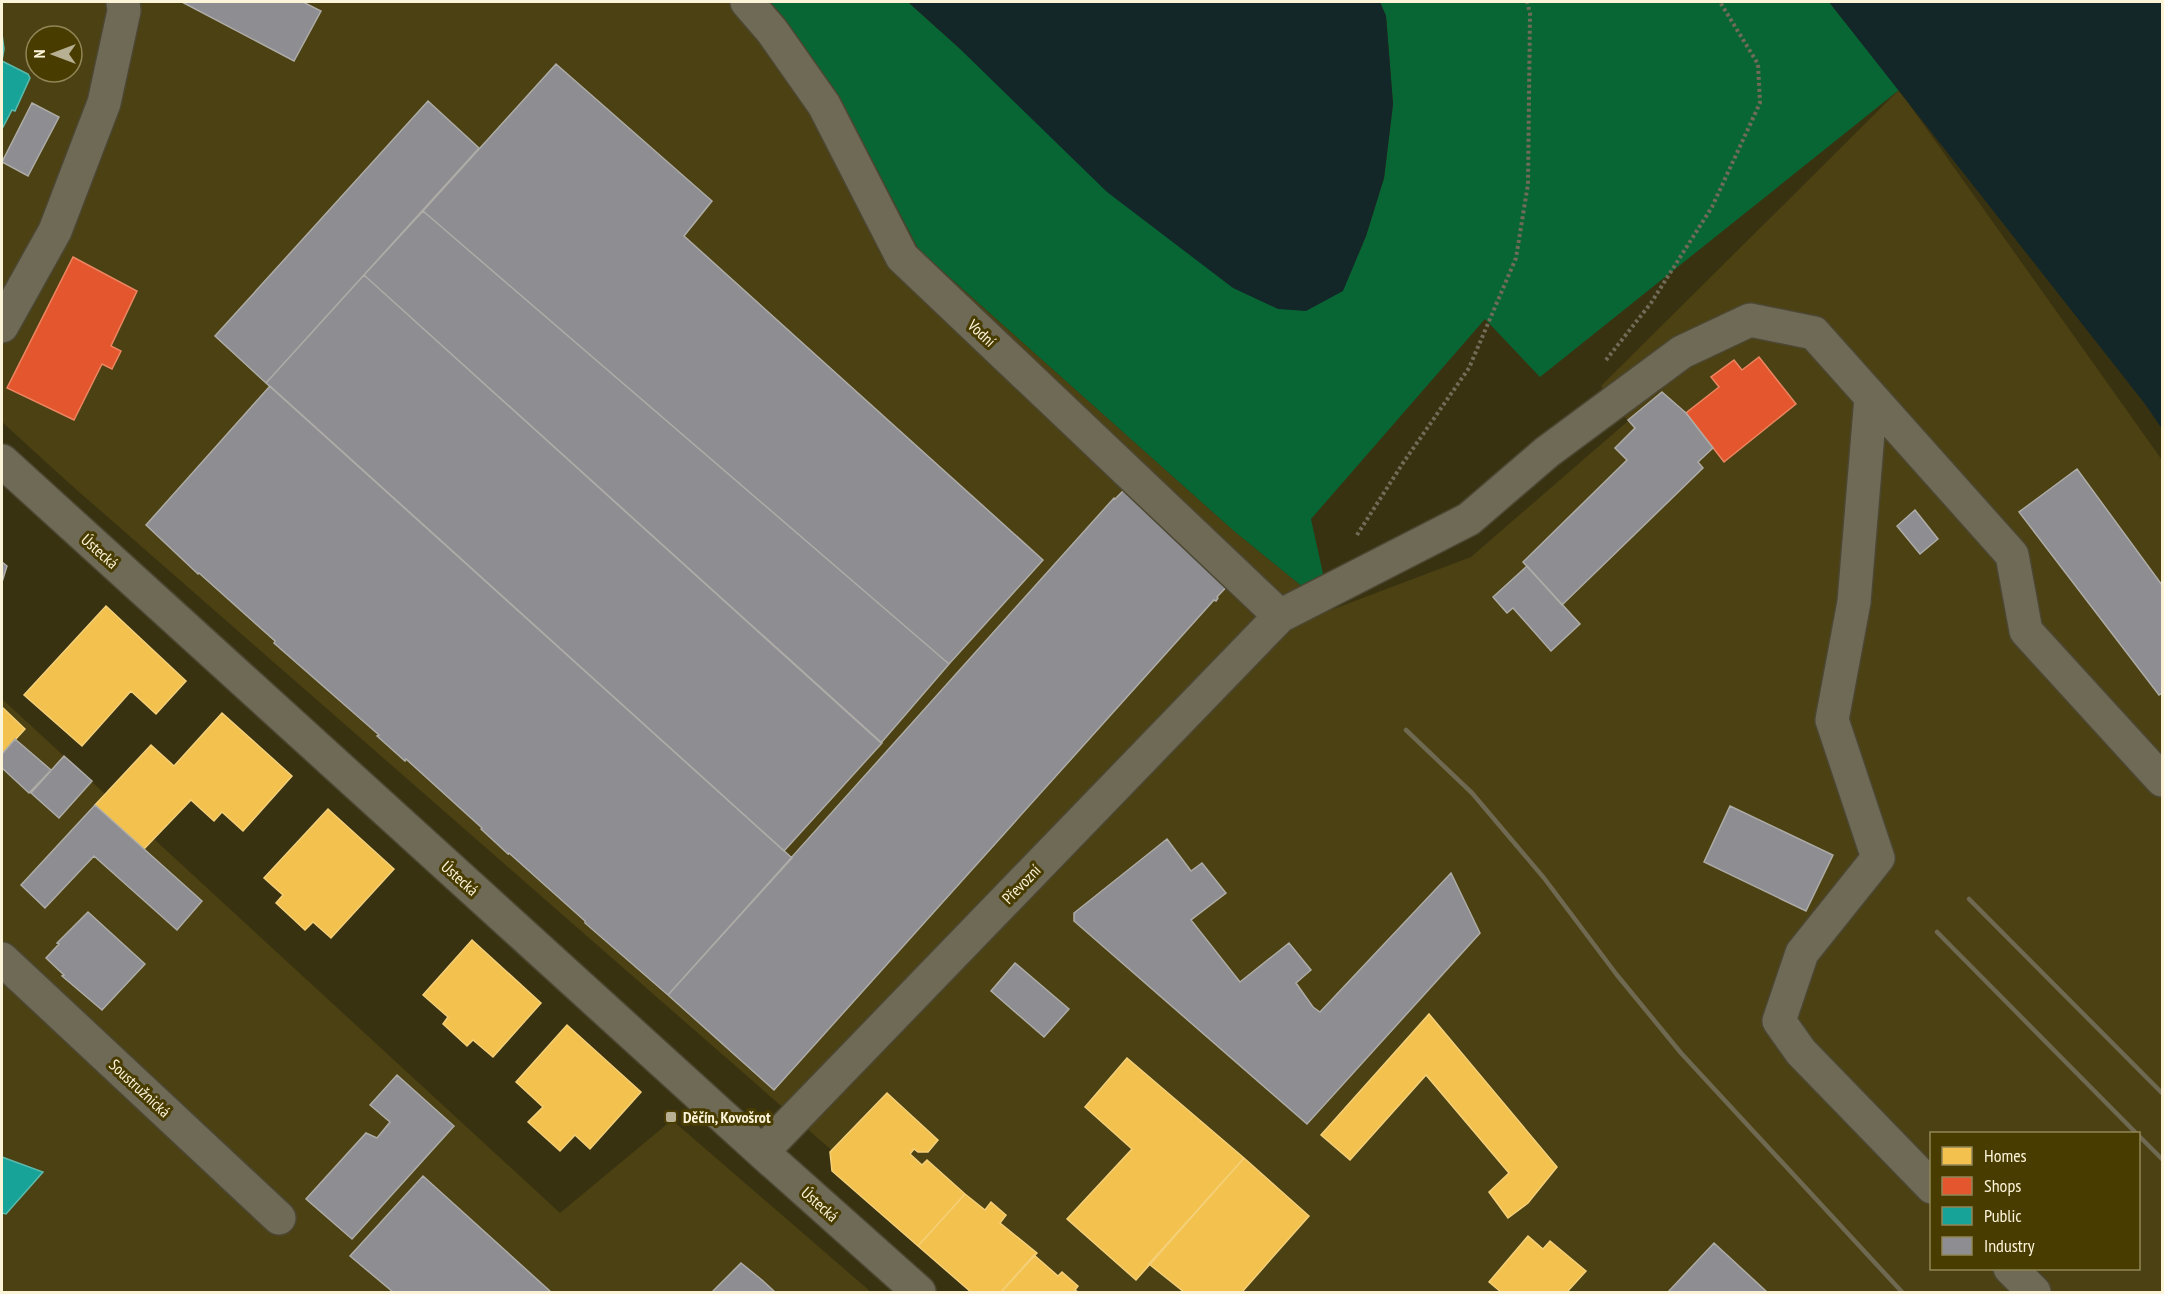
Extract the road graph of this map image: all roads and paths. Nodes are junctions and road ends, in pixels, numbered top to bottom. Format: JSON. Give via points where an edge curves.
{"nodes":[{"id":1,"x":123,"y":2,"type":"edge"},
{"id":2,"x":747,"y":2,"type":"edge"},
{"id":3,"x":1527,"y":2,"type":"edge"},
{"id":4,"x":1720,"y":2,"type":"edge"},
{"id":5,"x":2,"y":326,"type":"edge"},
{"id":6,"x":1602,"y":366,"type":"dead end"},
{"id":7,"x":1871,"y":397,"type":"junction"},
{"id":8,"x":2,"y":461,"type":"edge"},
{"id":9,"x":1355,"y":539,"type":"dead end"},
{"id":10,"x":1280,"y":616,"type":"junction"},
{"id":11,"x":2163,"y":780,"type":"edge"},
{"id":12,"x":2,"y":959,"type":"edge"},
{"id":13,"x":762,"y":1152,"type":"junction"},
{"id":14,"x":1930,"y":1185,"type":"edge"},
{"id":15,"x":279,"y":1218,"type":"dead end"},
{"id":16,"x":2011,"y":1270,"type":"edge"},
{"id":17,"x":919,"y":1293,"type":"edge"},
{"id":18,"x":2034,"y":1293,"type":"edge"}],
"edges":[{"from":1,"to":5,"type":"street","via":[[104,103],[55,231]]},
{"from":2,"to":10,"type":"street","name":"Vodní","via":[[824,105],[902,257]]},
{"from":3,"to":9,"type":"path","via":[[1528,184],[1516,258],[1469,368]]},
{"from":4,"to":6,"type":"path","via":[[1758,64],[1761,103],[1712,207],[1652,303]]},
{"from":7,"to":10,"type":"street","name":"Převozní","via":[[1814,333],[1750,320],[1682,352],[1547,452],[1469,519]]},
{"from":7,"to":11,"type":"street","name":"Převozní","via":[[2012,555],[2026,631]]},
{"from":7,"to":14,"type":"street","via":[[1854,602],[1832,720],[1878,858],[1802,953],[1779,1021],[1801,1052]]},
{"from":8,"to":13,"type":"street","name":"Ústecká"},
{"from":10,"to":13,"type":"street","name":"Převozní"},
{"from":12,"to":15,"type":"street","name":"Soustružnická"},
{"from":13,"to":17,"type":"street","name":"Ústecká"},
{"from":16,"to":18,"type":"street"}]}
